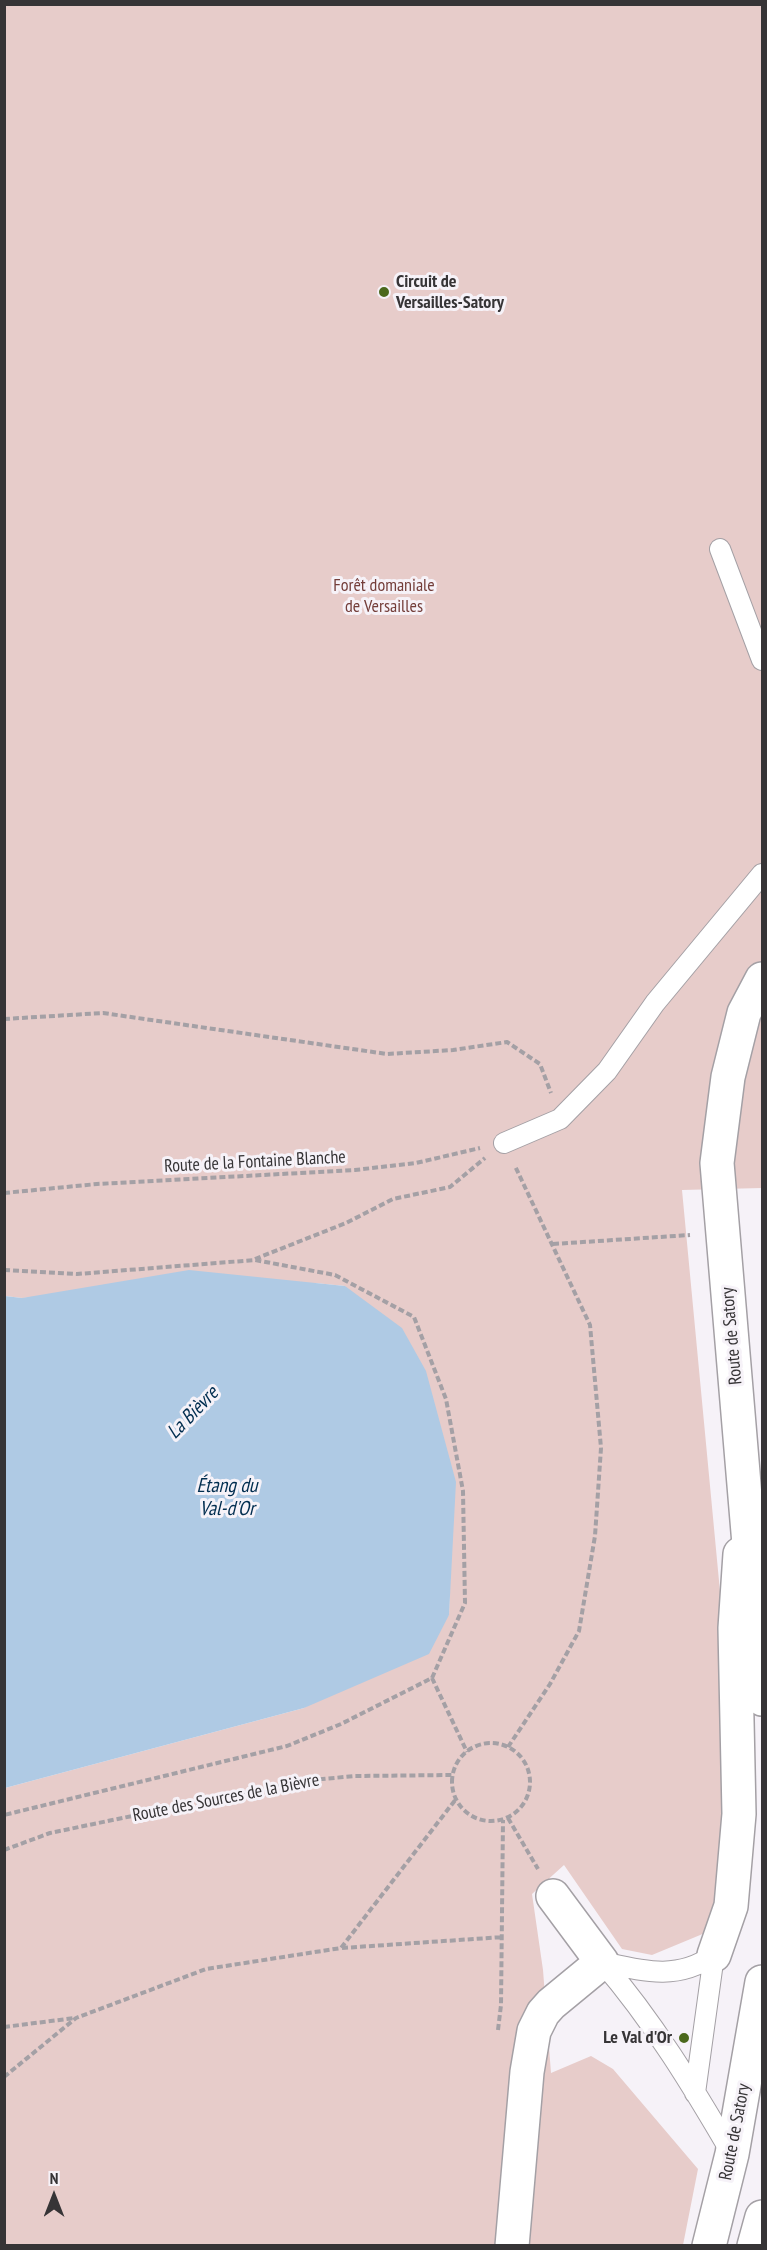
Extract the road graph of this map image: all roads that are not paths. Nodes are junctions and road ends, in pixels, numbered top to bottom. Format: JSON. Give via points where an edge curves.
{"nodes":[{"id":1,"x":720,"y":549,"type":"dead end"},
{"id":2,"x":762,"y":660,"type":"edge"},
{"id":3,"x":762,"y":874,"type":"edge"},
{"id":4,"x":762,"y":980,"type":"edge"},
{"id":5,"x":504,"y":1143,"type":"road end"},
{"id":6,"x":744,"y":1484,"type":"junction"},
{"id":7,"x":762,"y":1699,"type":"edge"},
{"id":8,"x":553,"y":1896,"type":"road end"},
{"id":9,"x":714,"y":1954,"type":"junction"},
{"id":10,"x":602,"y":1962,"type":"junction"},
{"id":11,"x":762,"y":1982,"type":"edge"},
{"id":12,"x":695,"y":2093,"type":"junction"},
{"id":13,"x":732,"y":2154,"type":"junction"},
{"id":14,"x":762,"y":2217,"type":"edge"},
{"id":15,"x":512,"y":2246,"type":"edge"},
{"id":16,"x":709,"y":2246,"type":"edge"},
{"id":17,"x":754,"y":2246,"type":"edge"}],
"edges":[{"from":1,"to":2,"type":"lane"},
{"from":3,"to":5,"type":"lane","via":[[655,1003],[607,1071],[560,1119]]},
{"from":4,"to":6,"type":"main road","name":"Route de Satory","via":[[744,1012],[728,1077],[717,1163]]},
{"from":6,"to":7,"type":"main road","name":"Route de Satory"},
{"from":6,"to":9,"type":"main road","via":[[735,1628],[739,1814],[731,1906]]},
{"from":8,"to":10,"type":"main road"},
{"from":9,"to":10,"type":"lane","via":[[701,1964],[678,1971],[635,1970]]},
{"from":9,"to":12,"type":"lane"},
{"from":10,"to":12,"type":"lane","via":[[643,2012]]},
{"from":10,"to":15,"type":"main road","via":[[551,2004],[534,2031],[526,2072]]},
{"from":11,"to":13,"type":"main road","name":"Route de Satory"},
{"from":12,"to":13,"type":"lane"},
{"from":13,"to":16,"type":"main road","name":"Route de Satory"},
{"from":14,"to":17,"type":"main road"}]}
